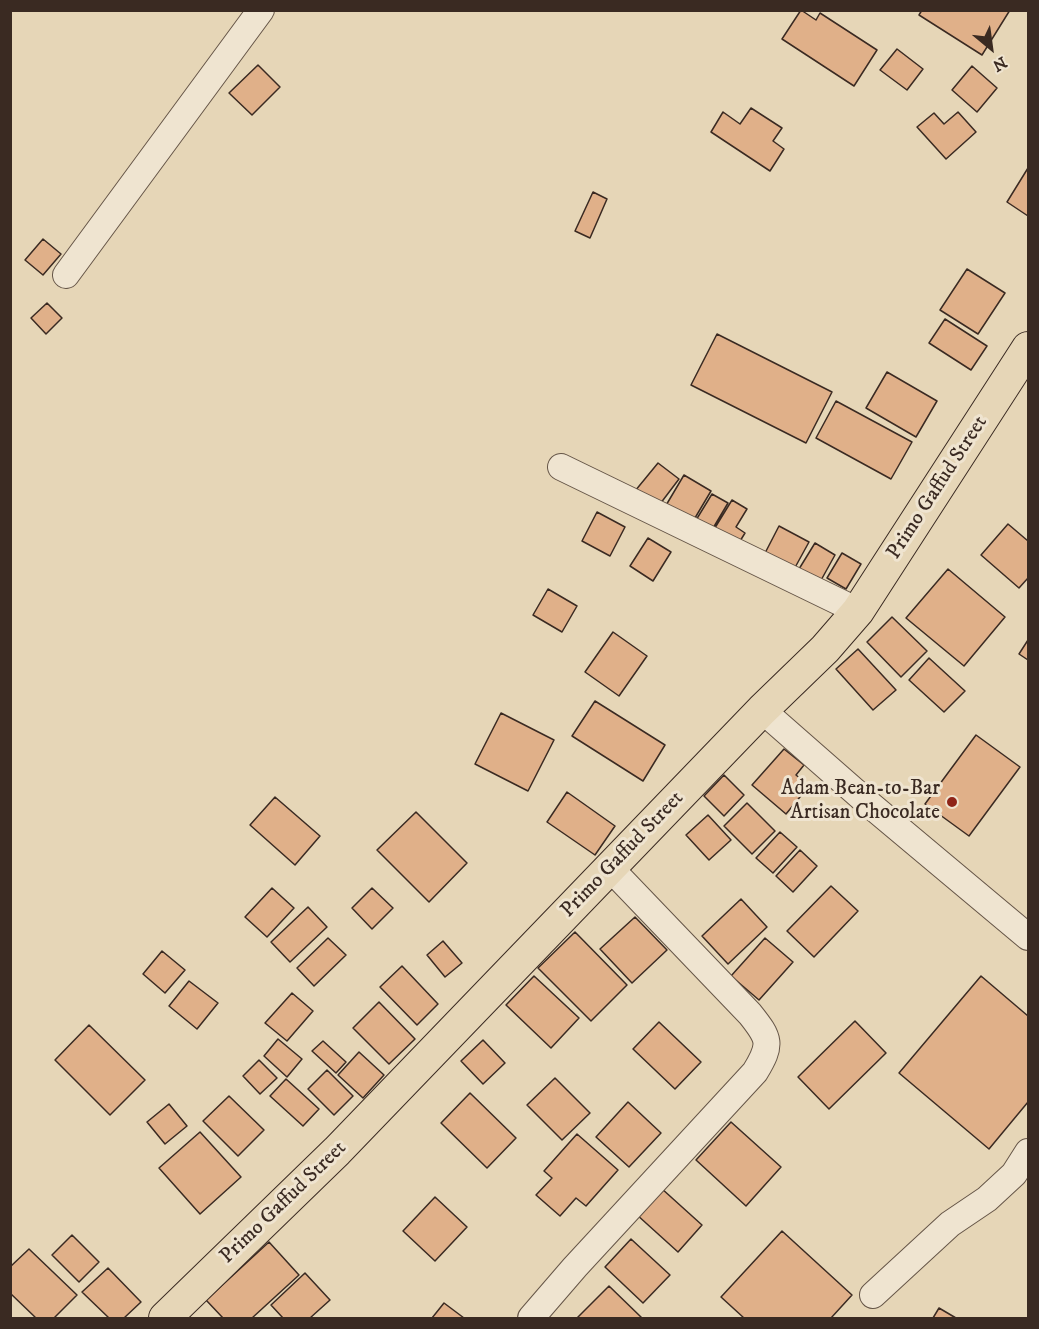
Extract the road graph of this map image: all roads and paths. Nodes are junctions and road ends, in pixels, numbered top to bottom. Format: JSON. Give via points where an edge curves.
{"nodes":[{"id":1,"x":261,"y":10,"type":"edge"},
{"id":2,"x":66,"y":275,"type":"dead end"},
{"id":3,"x":1029,"y":348,"type":"edge"},
{"id":4,"x":561,"y":467,"type":"dead end"},
{"id":5,"x":858,"y":611,"type":"junction"},
{"id":6,"x":762,"y":710,"type":"junction"},
{"id":7,"x":611,"y":869,"type":"junction"},
{"id":8,"x":1029,"y":937,"type":"edge"},
{"id":9,"x":1029,"y":1152,"type":"edge"},
{"id":10,"x":873,"y":1295,"type":"dead end"},
{"id":11,"x":165,"y":1318,"type":"edge"},
{"id":12,"x":531,"y":1318,"type":"edge"}],
"edges":[{"from":1,"to":2,"type":"street"},
{"from":3,"to":5,"type":"main road","name":"Primo Gaffud Street"},
{"from":4,"to":5,"type":"street"},
{"from":5,"to":6,"type":"main road","name":"Primo Gaffud Street","via":[[825,650]]},
{"from":6,"to":7,"type":"main road","name":"Primo Gaffud Street"},
{"from":6,"to":8,"type":"street"},
{"from":7,"to":11,"type":"main road","name":"Primo Gaffud Street","via":[[337,1151]]},
{"from":7,"to":12,"type":"street","via":[[750,1014],[768,1043],[755,1072]]},
{"from":9,"to":10,"type":"street","via":[[1014,1174],[987,1199],[950,1224]]}]}
